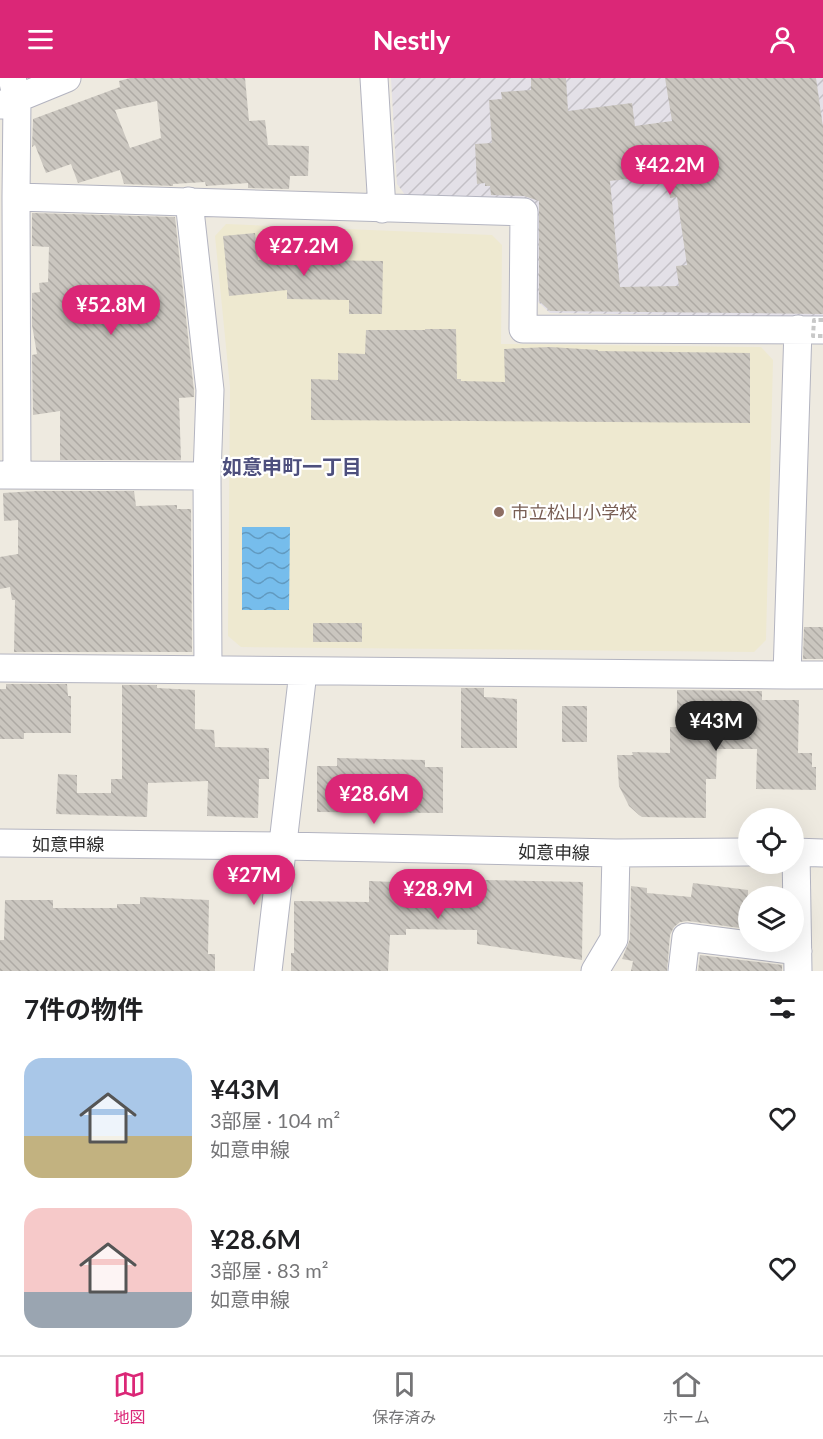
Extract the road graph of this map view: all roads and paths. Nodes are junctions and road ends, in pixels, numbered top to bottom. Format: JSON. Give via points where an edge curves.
{"nodes":[{"id":1,"x":67,"y":78,"type":"edge"},
{"id":2,"x":374,"y":78,"type":"edge"},
{"id":3,"x":10,"y":94,"type":"edge"},
{"id":4,"x":16,"y":197,"type":"junction"},
{"id":5,"x":189,"y":201,"type":"junction"},
{"id":6,"x":382,"y":209,"type":"junction"},
{"id":7,"x":817,"y":329,"type":"edge"},
{"id":8,"x":9,"y":475,"type":"edge"},
{"id":9,"x":207,"y":476,"type":"junction"},
{"id":10,"x":0,"y":668,"type":"edge"},
{"id":11,"x":208,"y":669,"type":"junction"},
{"id":12,"x":303,"y":672,"type":"junction"},
{"id":13,"x":787,"y":675,"type":"junction"},
{"id":14,"x":823,"y":675,"type":"edge"},
{"id":15,"x":0,"y":843,"type":"edge"},
{"id":16,"x":284,"y":846,"type":"junction"},
{"id":17,"x":738,"y":852,"type":"edge"},
{"id":18,"x":804,"y":852,"type":"edge"},
{"id":19,"x":616,"y":853,"type":"junction"},
{"id":20,"x":823,"y":853,"type":"edge"},
{"id":21,"x":796,"y":874,"type":"edge"},
{"id":22,"x":798,"y":961,"type":"edge"},
{"id":23,"x":268,"y":971,"type":"edge"},
{"id":24,"x":596,"y":971,"type":"edge"},
{"id":25,"x":682,"y":971,"type":"edge"}],
"edges":[{"from":1,"to":3,"type":"street"},
{"from":2,"to":6,"type":"street"},
{"from":3,"to":4,"type":"street"},
{"from":4,"to":5,"type":"street"},
{"from":4,"to":8,"type":"street"},
{"from":5,"to":6,"type":"street"},
{"from":5,"to":9,"type":"street","via":[[210,390]]},
{"from":6,"to":7,"type":"street","via":[[524,212],[524,329]]},
{"from":7,"to":13,"type":"street"},
{"from":8,"to":9,"type":"street"},
{"from":9,"to":11,"type":"street"},
{"from":10,"to":11,"type":"street"},
{"from":11,"to":12,"type":"street"},
{"from":12,"to":13,"type":"street"},
{"from":12,"to":16,"type":"street"},
{"from":13,"to":14,"type":"street"},
{"from":15,"to":16,"type":"street","name":"如意申線"},
{"from":16,"to":19,"type":"street","name":"如意申線"},
{"from":16,"to":23,"type":"street"},
{"from":17,"to":19,"type":"street","name":"如意申線"},
{"from":18,"to":20,"type":"street"},
{"from":19,"to":24,"type":"street","via":[[614,939]]},
{"from":21,"to":22,"type":"street"},
{"from":22,"to":25,"type":"street","via":[[686,937]]}]}
